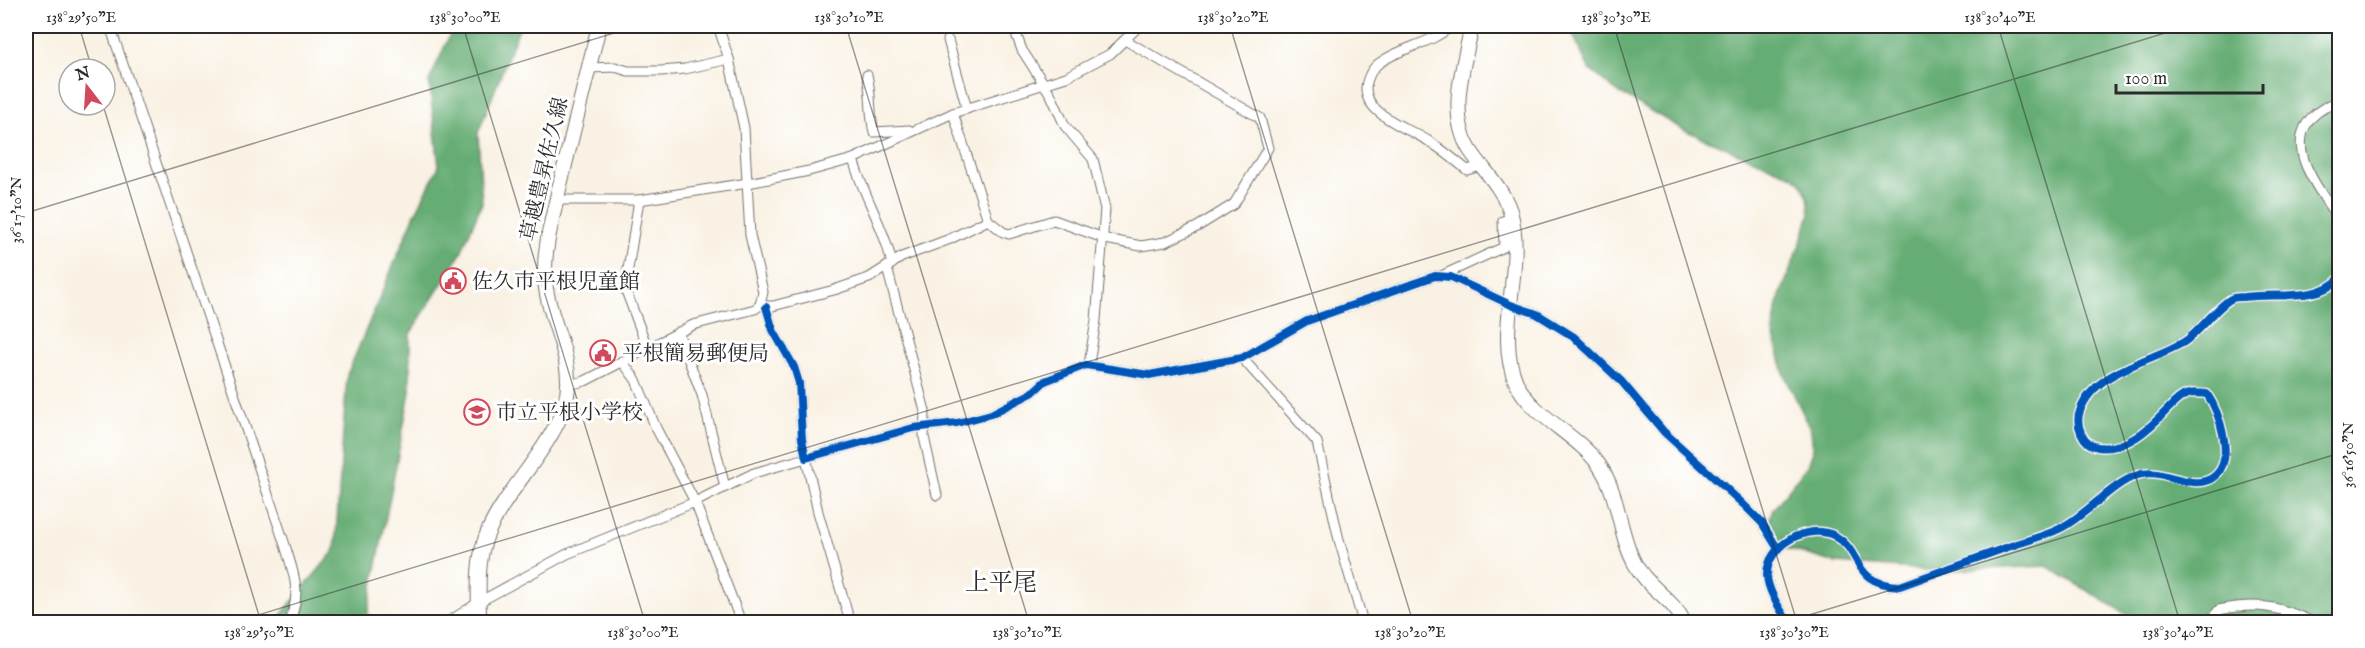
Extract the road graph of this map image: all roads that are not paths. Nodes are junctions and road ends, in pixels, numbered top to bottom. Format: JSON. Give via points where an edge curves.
{"nodes":[{"id":1,"x":110,"y":26,"type":"edge"},
{"id":2,"x":599,"y":26,"type":"edge"},
{"id":3,"x":718,"y":26,"type":"edge"},
{"id":4,"x":1013,"y":26,"type":"edge"},
{"id":5,"x":1139,"y":26,"type":"edge"},
{"id":6,"x":1451,"y":26,"type":"edge"},
{"id":7,"x":1472,"y":26,"type":"edge"},
{"id":8,"x":948,"y":40,"type":"dead end"},
{"id":9,"x":1125,"y":40,"type":"junction"},
{"id":10,"x":729,"y":59,"type":"junction"},
{"id":11,"x":589,"y":68,"type":"junction"},
{"id":12,"x":867,"y":75,"type":"dead end"},
{"id":13,"x":1045,"y":84,"type":"junction"},
{"id":14,"x":2340,"y":102,"type":"edge"},
{"id":15,"x":967,"y":109,"type":"junction"},
{"id":16,"x":953,"y":113,"type":"junction"},
{"id":17,"x":911,"y":131,"type":"junction"},
{"id":18,"x":853,"y":159,"type":"junction"},
{"id":19,"x":1482,"y":166,"type":"junction"},
{"id":20,"x":748,"y":183,"type":"junction"},
{"id":21,"x":557,"y":200,"type":"junction"},
{"id":22,"x":639,"y":200,"type":"junction"},
{"id":23,"x":1511,"y":218,"type":"junction"},
{"id":24,"x":988,"y":220,"type":"junction"},
{"id":25,"x":2340,"y":222,"type":"edge"},
{"id":26,"x":1101,"y":237,"type":"junction"},
{"id":27,"x":889,"y":266,"type":"junction"},
{"id":28,"x":1440,"y":276,"type":"junction"},
{"id":29,"x":2340,"y":278,"type":"edge"},
{"id":30,"x":1511,"y":305,"type":"junction"},
{"id":31,"x":763,"y":306,"type":"junction"},
{"id":32,"x":678,"y":332,"type":"junction"},
{"id":33,"x":647,"y":347,"type":"junction"},
{"id":34,"x":1242,"y":358,"type":"junction"},
{"id":35,"x":622,"y":361,"type":"junction"},
{"id":36,"x":1089,"y":364,"type":"junction"},
{"id":37,"x":568,"y":385,"type":"junction"},
{"id":38,"x":925,"y":427,"type":"junction"},
{"id":39,"x":806,"y":458,"type":"junction"},
{"id":40,"x":725,"y":487,"type":"junction"},
{"id":41,"x":937,"y":495,"type":"dead end"},
{"id":42,"x":695,"y":502,"type":"junction"},
{"id":43,"x":1778,"y":549,"type":"junction"},
{"id":44,"x":479,"y":602,"type":"junction"},
{"id":45,"x":289,"y":622,"type":"edge"},
{"id":46,"x":448,"y":622,"type":"edge"},
{"id":47,"x":479,"y":622,"type":"edge"},
{"id":48,"x":741,"y":622,"type":"edge"},
{"id":49,"x":850,"y":622,"type":"edge"},
{"id":50,"x":1363,"y":622,"type":"edge"},
{"id":51,"x":1684,"y":622,"type":"edge"},
{"id":52,"x":1788,"y":622,"type":"edge"},
{"id":53,"x":2209,"y":622,"type":"edge"},
{"id":54,"x":2313,"y":622,"type":"edge"}],
"edges":[{"from":1,"to":45,"type":"street","via":[[284,542],[297,591]]},
{"from":2,"to":11,"type":"street","name":"草越豊昇佐久線"},
{"from":3,"to":10,"type":"street"},
{"from":4,"to":13,"type":"street","via":[[1022,50]]},
{"from":5,"to":9,"type":"street"},
{"from":6,"to":19,"type":"street","via":[[1376,66],[1365,85],[1367,96],[1377,111],[1427,140],[1467,170]]},
{"from":7,"to":19,"type":"street","via":[[1460,86],[1459,121],[1463,136]]},
{"from":8,"to":15,"type":"street"},
{"from":9,"to":13,"type":"street","via":[[1093,64]]},
{"from":9,"to":26,"type":"street","via":[[1260,118],[1268,148],[1234,204],[1197,227],[1153,245]]},
{"from":10,"to":11,"type":"street","via":[[661,71]]},
{"from":10,"to":20,"type":"street","via":[[744,128]]},
{"from":11,"to":21,"type":"street","name":"草越豊昇佐久線"},
{"from":12,"to":17,"type":"street","via":[[874,132]]},
{"from":13,"to":15,"type":"street"},
{"from":13,"to":26,"type":"street","via":[[1065,126],[1093,159],[1105,209]]},
{"from":14,"to":25,"type":"street","via":[[2318,111],[2307,123],[2300,140],[2302,159]]},
{"from":15,"to":16,"type":"street"},
{"from":16,"to":17,"type":"street"},
{"from":16,"to":24,"type":"street"},
{"from":17,"to":18,"type":"street"},
{"from":18,"to":20,"type":"street"},
{"from":18,"to":27,"type":"street","via":[[866,198],[882,226]]},
{"from":19,"to":23,"type":"street","via":[[1503,195]]},
{"from":20,"to":22,"type":"street"},
{"from":20,"to":31,"type":"street","via":[[751,247]]},
{"from":21,"to":22,"type":"street"},
{"from":21,"to":37,"type":"street","name":"草越豊昇佐久線","via":[[544,275]]},
{"from":22,"to":33,"type":"street","via":[[625,288]]},
{"from":23,"to":28,"type":"street","via":[[1503,221],[1504,247]]},
{"from":23,"to":30,"type":"street","via":[[1515,243]]},
{"from":24,"to":26,"type":"street","via":[[1009,234],[1054,219]]},
{"from":24,"to":27,"type":"street"},
{"from":26,"to":36,"type":"street"},
{"from":27,"to":31,"type":"street","via":[[834,290]]},
{"from":27,"to":38,"type":"street","via":[[925,411]]},
{"from":28,"to":30,"type":"street","via":[[1463,282]]},
{"from":28,"to":34,"type":"street","via":[[1307,321]]},
{"from":29,"to":43,"type":"street","via":[[2328,289],[2312,293],[2231,298],[2186,342],[2119,372],[2094,388],[2084,401],[2077,420],[2082,436],[2094,446],[2114,448],[2137,436],[2188,394],[2207,394],[2216,407],[2225,458],[2217,474],[2204,483],[2154,472],[2138,474],[2059,529],[1900,586],[1872,579],[1861,570],[1845,543],[1833,535],[1817,531],[1796,534]]},
{"from":30,"to":43,"type":"street","via":[[1553,323],[1586,348],[1622,382],[1664,432],[1762,523]]},
{"from":30,"to":51,"type":"street","via":[[1509,354],[1516,383],[1528,400],[1583,446],[1599,466],[1609,484],[1635,565]]},
{"from":31,"to":32,"type":"street"},
{"from":31,"to":39,"type":"street","via":[[799,383]]},
{"from":32,"to":33,"type":"street"},
{"from":32,"to":40,"type":"street","via":[[702,395]]},
{"from":33,"to":35,"type":"street"},
{"from":34,"to":36,"type":"street","via":[[1149,375]]},
{"from":34,"to":50,"type":"street","via":[[1317,442]]},
{"from":35,"to":37,"type":"street","via":[[585,381]]},
{"from":35,"to":42,"type":"street","via":[[636,380]]},
{"from":36,"to":38,"type":"street","via":[[1045,381],[1032,393],[991,414]]},
{"from":37,"to":44,"type":"street","name":"草越豊昇佐久線","via":[[566,400],[552,430],[486,537]]},
{"from":38,"to":39,"type":"street"},
{"from":38,"to":41,"type":"street"},
{"from":39,"to":40,"type":"street","via":[[754,472]]},
{"from":39,"to":49,"type":"street"},
{"from":40,"to":42,"type":"street"},
{"from":42,"to":44,"type":"street","via":[[567,554]]},
{"from":42,"to":48,"type":"street"},
{"from":43,"to":52,"type":"street","via":[[1767,576]]},
{"from":44,"to":46,"type":"street"},
{"from":44,"to":47,"type":"street","name":"草越豊昇佐久線"},
{"from":53,"to":54,"type":"street","via":[[2218,610],[2252,605],[2288,611]]}]}
